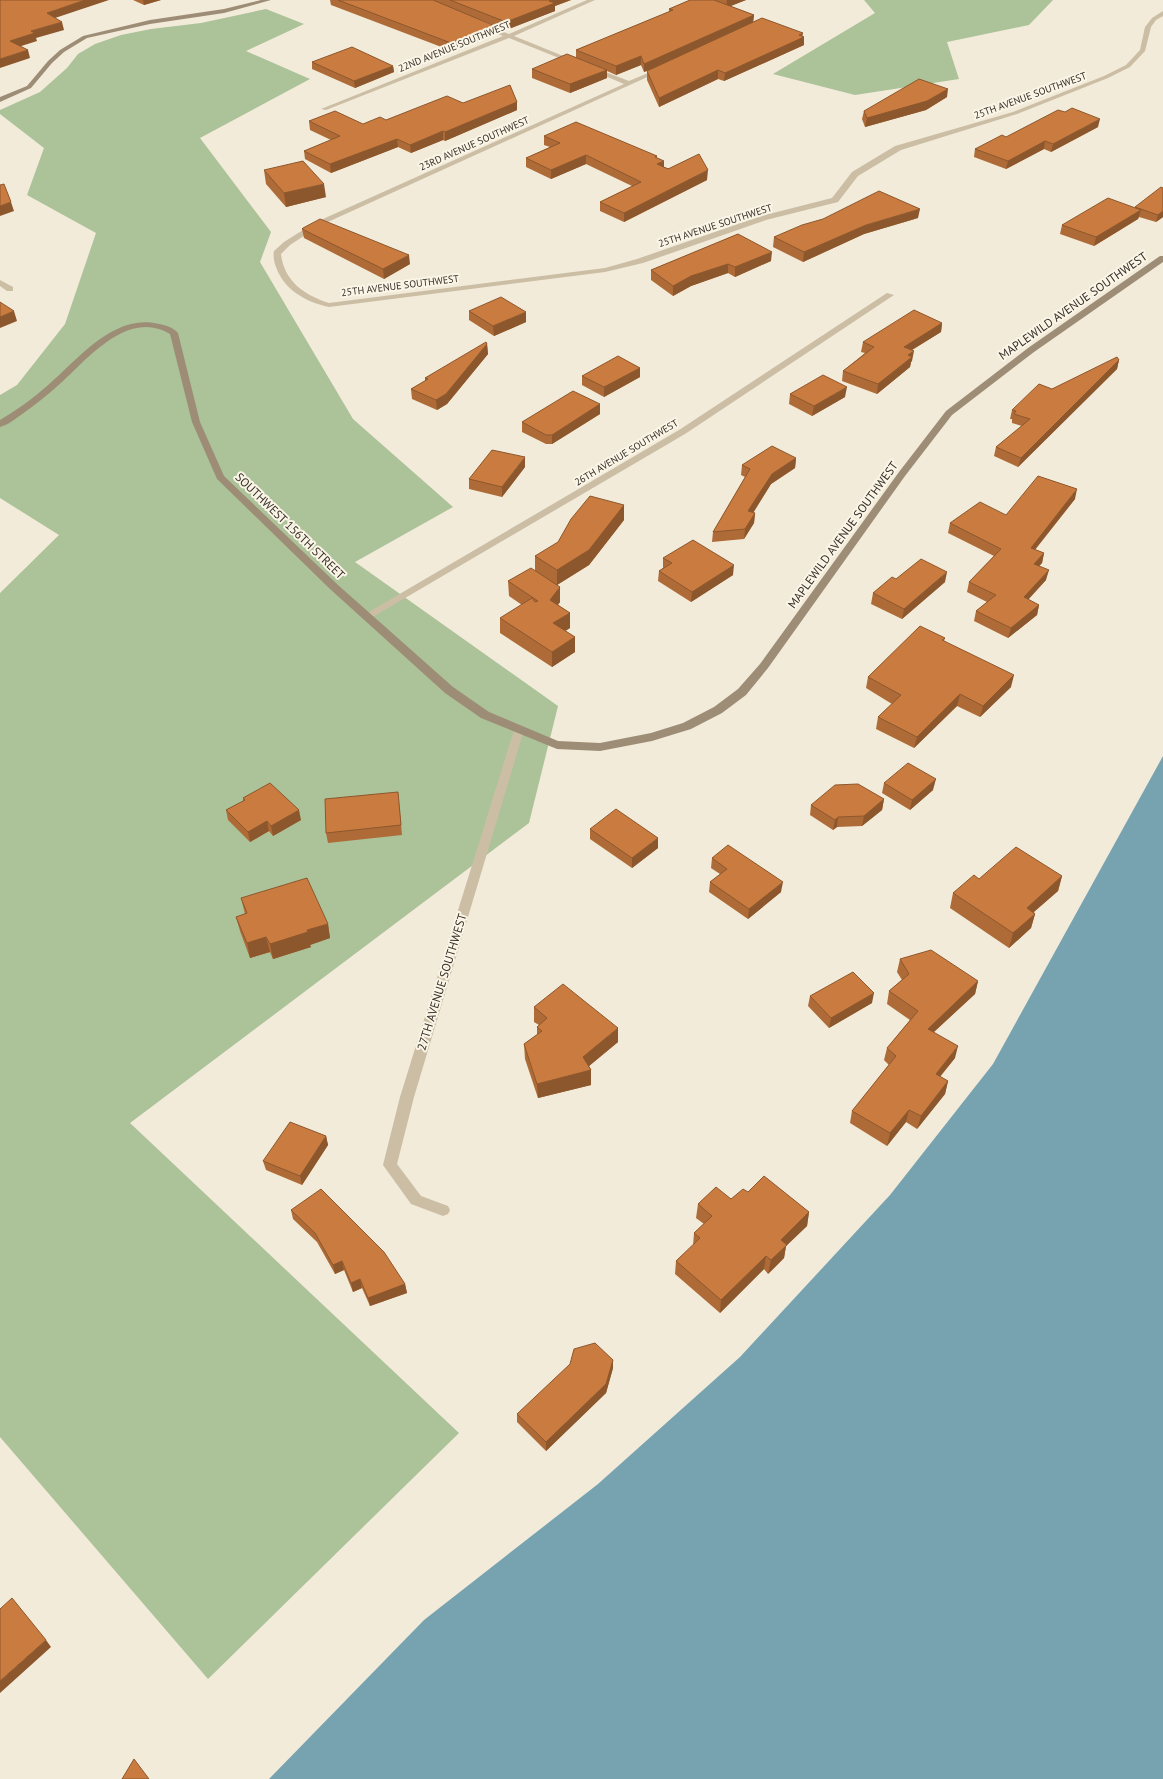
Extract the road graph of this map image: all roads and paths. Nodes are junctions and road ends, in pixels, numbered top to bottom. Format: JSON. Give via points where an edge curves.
{"nodes":[{"id":1,"x":268,"y":0,"type":"edge"},
{"id":2,"x":592,"y":0,"type":"edge"},
{"id":3,"x":1163,"y":13,"type":"edge"},
{"id":4,"x":472,"y":21,"type":"edge"},
{"id":5,"x":509,"y":36,"type":"junction"},
{"id":6,"x":580,"y":64,"type":"edge"},
{"id":7,"x":672,"y":64,"type":"edge"},
{"id":8,"x":587,"y":67,"type":"edge"},
{"id":9,"x":630,"y":84,"type":"junction"},
{"id":10,"x":0,"y":100,"type":"edge"},
{"id":11,"x":324,"y":110,"type":"dead end"},
{"id":12,"x":1163,"y":258,"type":"edge"},
{"id":13,"x":0,"y":282,"type":"edge"},
{"id":14,"x":10,"y":289,"type":"dead end"},
{"id":15,"x":890,"y":295,"type":"dead end"},
{"id":16,"x":330,"y":304,"type":"joint"},
{"id":17,"x":0,"y":424,"type":"edge"},
{"id":18,"x":367,"y":616,"type":"junction"},
{"id":19,"x":519,"y":730,"type":"junction"},
{"id":20,"x":443,"y":1210,"type":"dead end"}],
"edges":[{"from":1,"to":10,"type":"street","via":[[224,11],[150,22],[85,37],[62,50],[29,87]]},
{"from":2,"to":5,"type":"street","name":"22ND AVENUE SOUTHWEST"},
{"from":3,"to":16,"type":"street","name":"25TH AVENUE SOUTHWEST","via":[[1148,27],[1143,50],[1128,66],[1015,113],[898,148],[855,174],[835,200],[824,204],[764,218],[640,261],[605,270]]},
{"from":4,"to":5,"type":"street"},
{"from":5,"to":6,"type":"street"},
{"from":5,"to":11,"type":"street","name":"22ND AVENUE SOUTHWEST"},
{"from":7,"to":9,"type":"street","name":"23RD AVENUE SOUTHWEST"},
{"from":8,"to":9,"type":"street"},
{"from":9,"to":16,"type":"street","name":"23RD AVENUE SOUTHWEST","via":[[357,206],[306,231],[282,247],[277,253],[277,260],[283,275],[306,298]]},
{"from":12,"to":19,"type":"street","name":"MAPLEWILD AVENUE SOUTHWEST","via":[[1031,350],[949,413],[764,666],[742,692],[718,710],[687,726],[652,737],[600,747],[557,745]]},
{"from":13,"to":14,"type":"street"},
{"from":15,"to":18,"type":"street","name":"26TH AVENUE SOUTHWEST","via":[[682,432]]},
{"from":17,"to":18,"type":"street","name":"SOUTHWEST 156TH STREET","via":[[24,410],[106,337],[128,328],[164,326],[174,333],[196,422],[220,476]]},
{"from":18,"to":19,"type":"street","name":"SOUTHWEST 156TH STREET","via":[[449,690],[486,715]]},
{"from":19,"to":20,"type":"street","name":"27TH AVENUE SOUTHWEST","via":[[408,1097],[390,1165],[416,1200]]}]}
